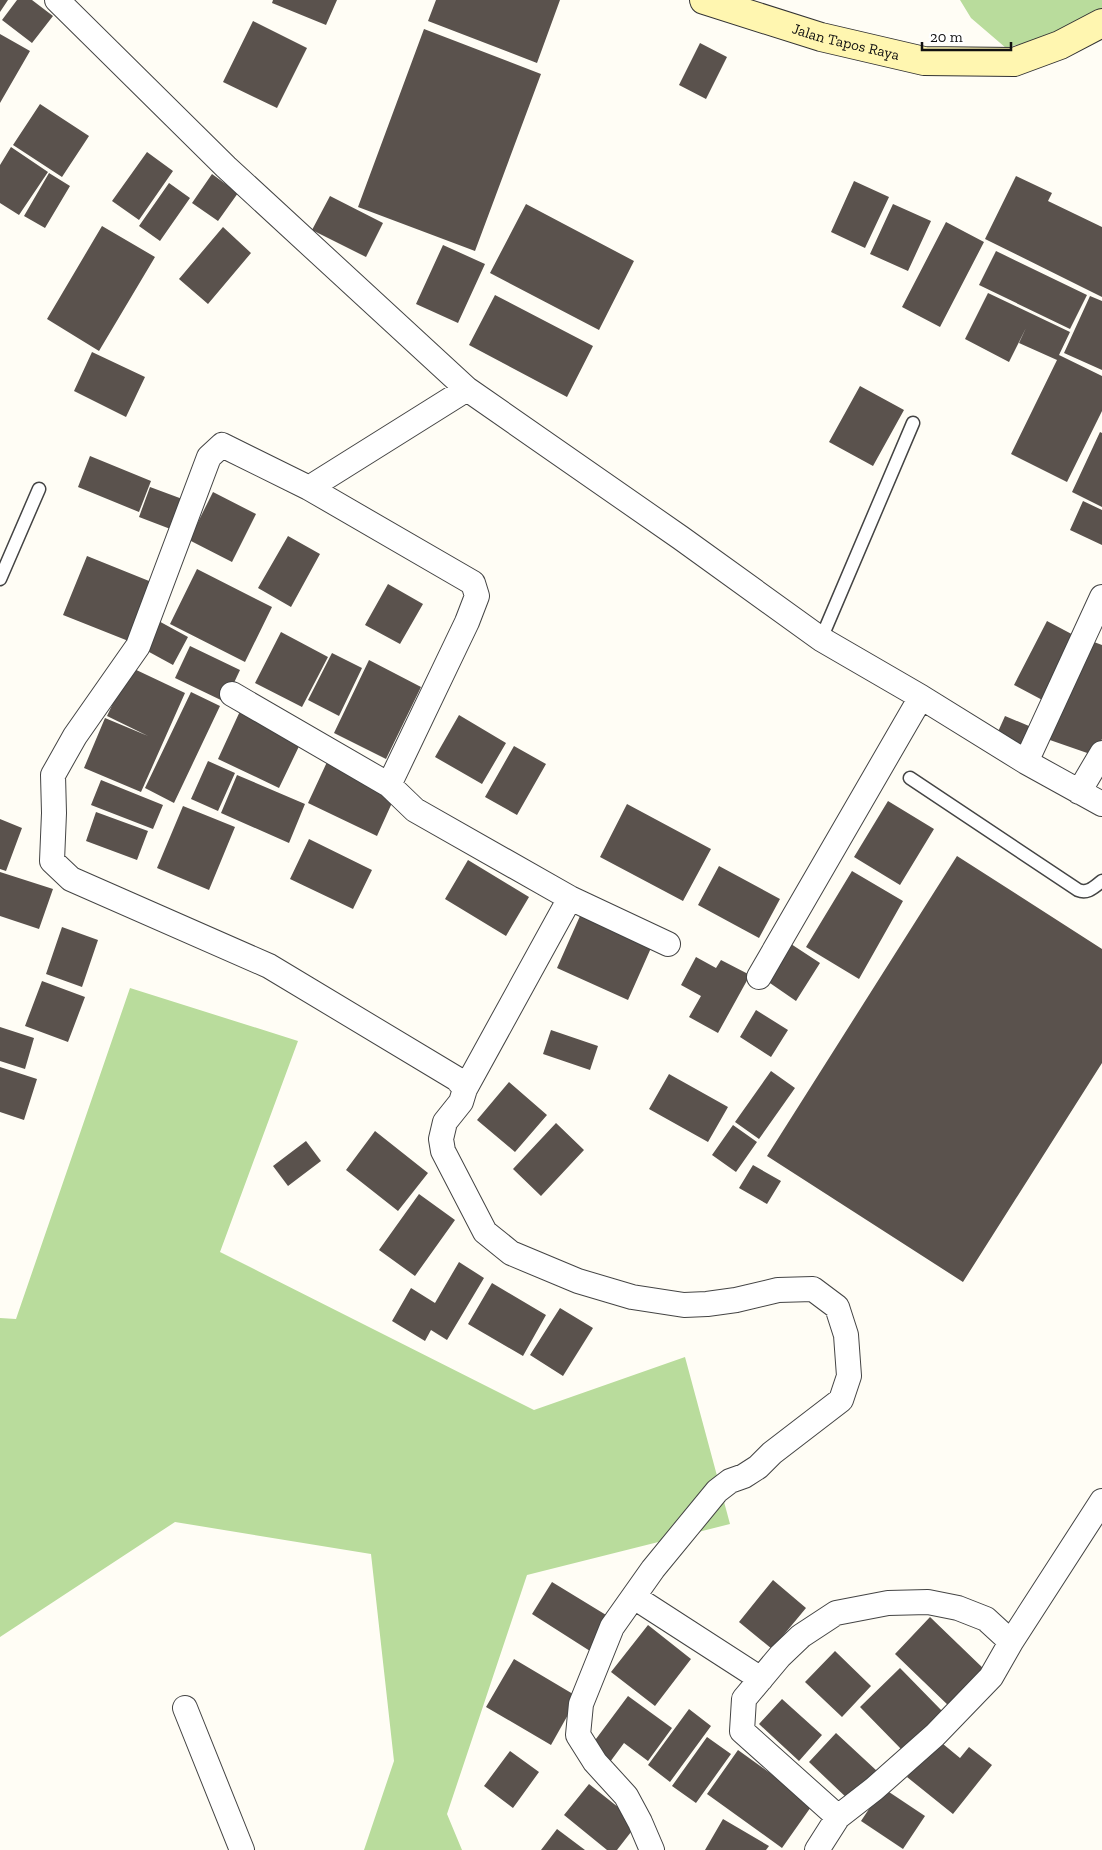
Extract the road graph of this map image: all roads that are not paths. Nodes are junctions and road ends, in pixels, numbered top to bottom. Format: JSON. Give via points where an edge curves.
{"nodes":[{"id":1,"x":57,"y":0,"type":"edge"},
{"id":2,"x":704,"y":0,"type":"edge"},
{"id":3,"x":1102,"y":23,"type":"edge"},
{"id":4,"x":467,"y":389,"type":"junction"},
{"id":5,"x":913,"y":423,"type":"dead end"},
{"id":6,"x":309,"y":488,"type":"junction"},
{"id":7,"x":39,"y":489,"type":"dead end"},
{"id":8,"x":0,"y":579,"type":"edge"},
{"id":9,"x":1102,"y":597,"type":"edge"},
{"id":10,"x":821,"y":639,"type":"junction"},
{"id":11,"x":232,"y":694,"type":"dead end"},
{"id":12,"x":921,"y":697,"type":"junction"},
{"id":13,"x":1102,"y":753,"type":"edge"},
{"id":14,"x":1026,"y":762,"type":"junction"},
{"id":15,"x":910,"y":778,"type":"dead end"},
{"id":16,"x":389,"y":785,"type":"junction"},
{"id":17,"x":1079,"y":792,"type":"junction"},
{"id":18,"x":1102,"y":804,"type":"edge"},
{"id":19,"x":1102,"y":881,"type":"edge"},
{"id":20,"x":570,"y":898,"type":"junction"},
{"id":21,"x":668,"y":944,"type":"dead end"},
{"id":22,"x":759,"y":977,"type":"dead end"},
{"id":23,"x":465,"y":1089,"type":"junction"},
{"id":24,"x":1102,"y":1501,"type":"edge"},
{"id":25,"x":634,"y":1597,"type":"junction"},
{"id":26,"x":1011,"y":1642,"type":"junction"},
{"id":27,"x":762,"y":1679,"type":"junction"},
{"id":28,"x":185,"y":1708,"type":"dead end"},
{"id":29,"x":838,"y":1817,"type":"junction"},
{"id":30,"x":242,"y":1850,"type":"edge"},
{"id":31,"x":652,"y":1850,"type":"edge"},
{"id":32,"x":816,"y":1850,"type":"edge"}],
"edges":[{"from":1,"to":4,"type":"street","via":[[226,167]]},
{"from":2,"to":3,"type":"main road","name":"Jalan Tapos Raya","via":[[821,37],[924,61],[1014,62],[1060,45]]},
{"from":4,"to":6,"type":"street"},
{"from":4,"to":10,"type":"street"},
{"from":5,"to":10,"type":"lane"},
{"from":6,"to":16,"type":"street","via":[[473,583],[477,596]]},
{"from":6,"to":23,"type":"street","via":[[222,445],[209,457],[138,646],[75,736],[53,775],[52,861],[71,879],[269,966],[457,1079]]},
{"from":7,"to":8,"type":"lane"},
{"from":9,"to":14,"type":"street"},
{"from":10,"to":12,"type":"street"},
{"from":11,"to":16,"type":"street"},
{"from":12,"to":14,"type":"street"},
{"from":12,"to":22,"type":"street"},
{"from":13,"to":17,"type":"street"},
{"from":14,"to":17,"type":"street"},
{"from":15,"to":19,"type":"lane","via":[[1078,890],[1089,891]]},
{"from":16,"to":20,"type":"street","via":[[416,810]]},
{"from":17,"to":18,"type":"street"},
{"from":20,"to":21,"type":"street"},
{"from":20,"to":23,"type":"street"},
{"from":23,"to":25,"type":"street","via":[[461,1102],[445,1122],[441,1139],[443,1151],[485,1232],[511,1253],[585,1284],[654,1301],[707,1304],[778,1290],[813,1289],[836,1307],[846,1335],[849,1376],[841,1400],[758,1467],[730,1481],[717,1492]]},
{"from":24,"to":26,"type":"street"},
{"from":25,"to":27,"type":"street"},
{"from":25,"to":31,"type":"street","via":[[612,1627],[590,1679],[580,1704],[578,1735],[595,1762],[626,1796]]},
{"from":26,"to":27,"type":"street","via":[[986,1619],[958,1608],[928,1602],[888,1603],[836,1613],[801,1636]]},
{"from":26,"to":29,"type":"street","via":[[991,1677],[961,1710]]},
{"from":27,"to":29,"type":"street","via":[[744,1700],[742,1731]]},
{"from":28,"to":30,"type":"street"},
{"from":29,"to":32,"type":"street"}]}
